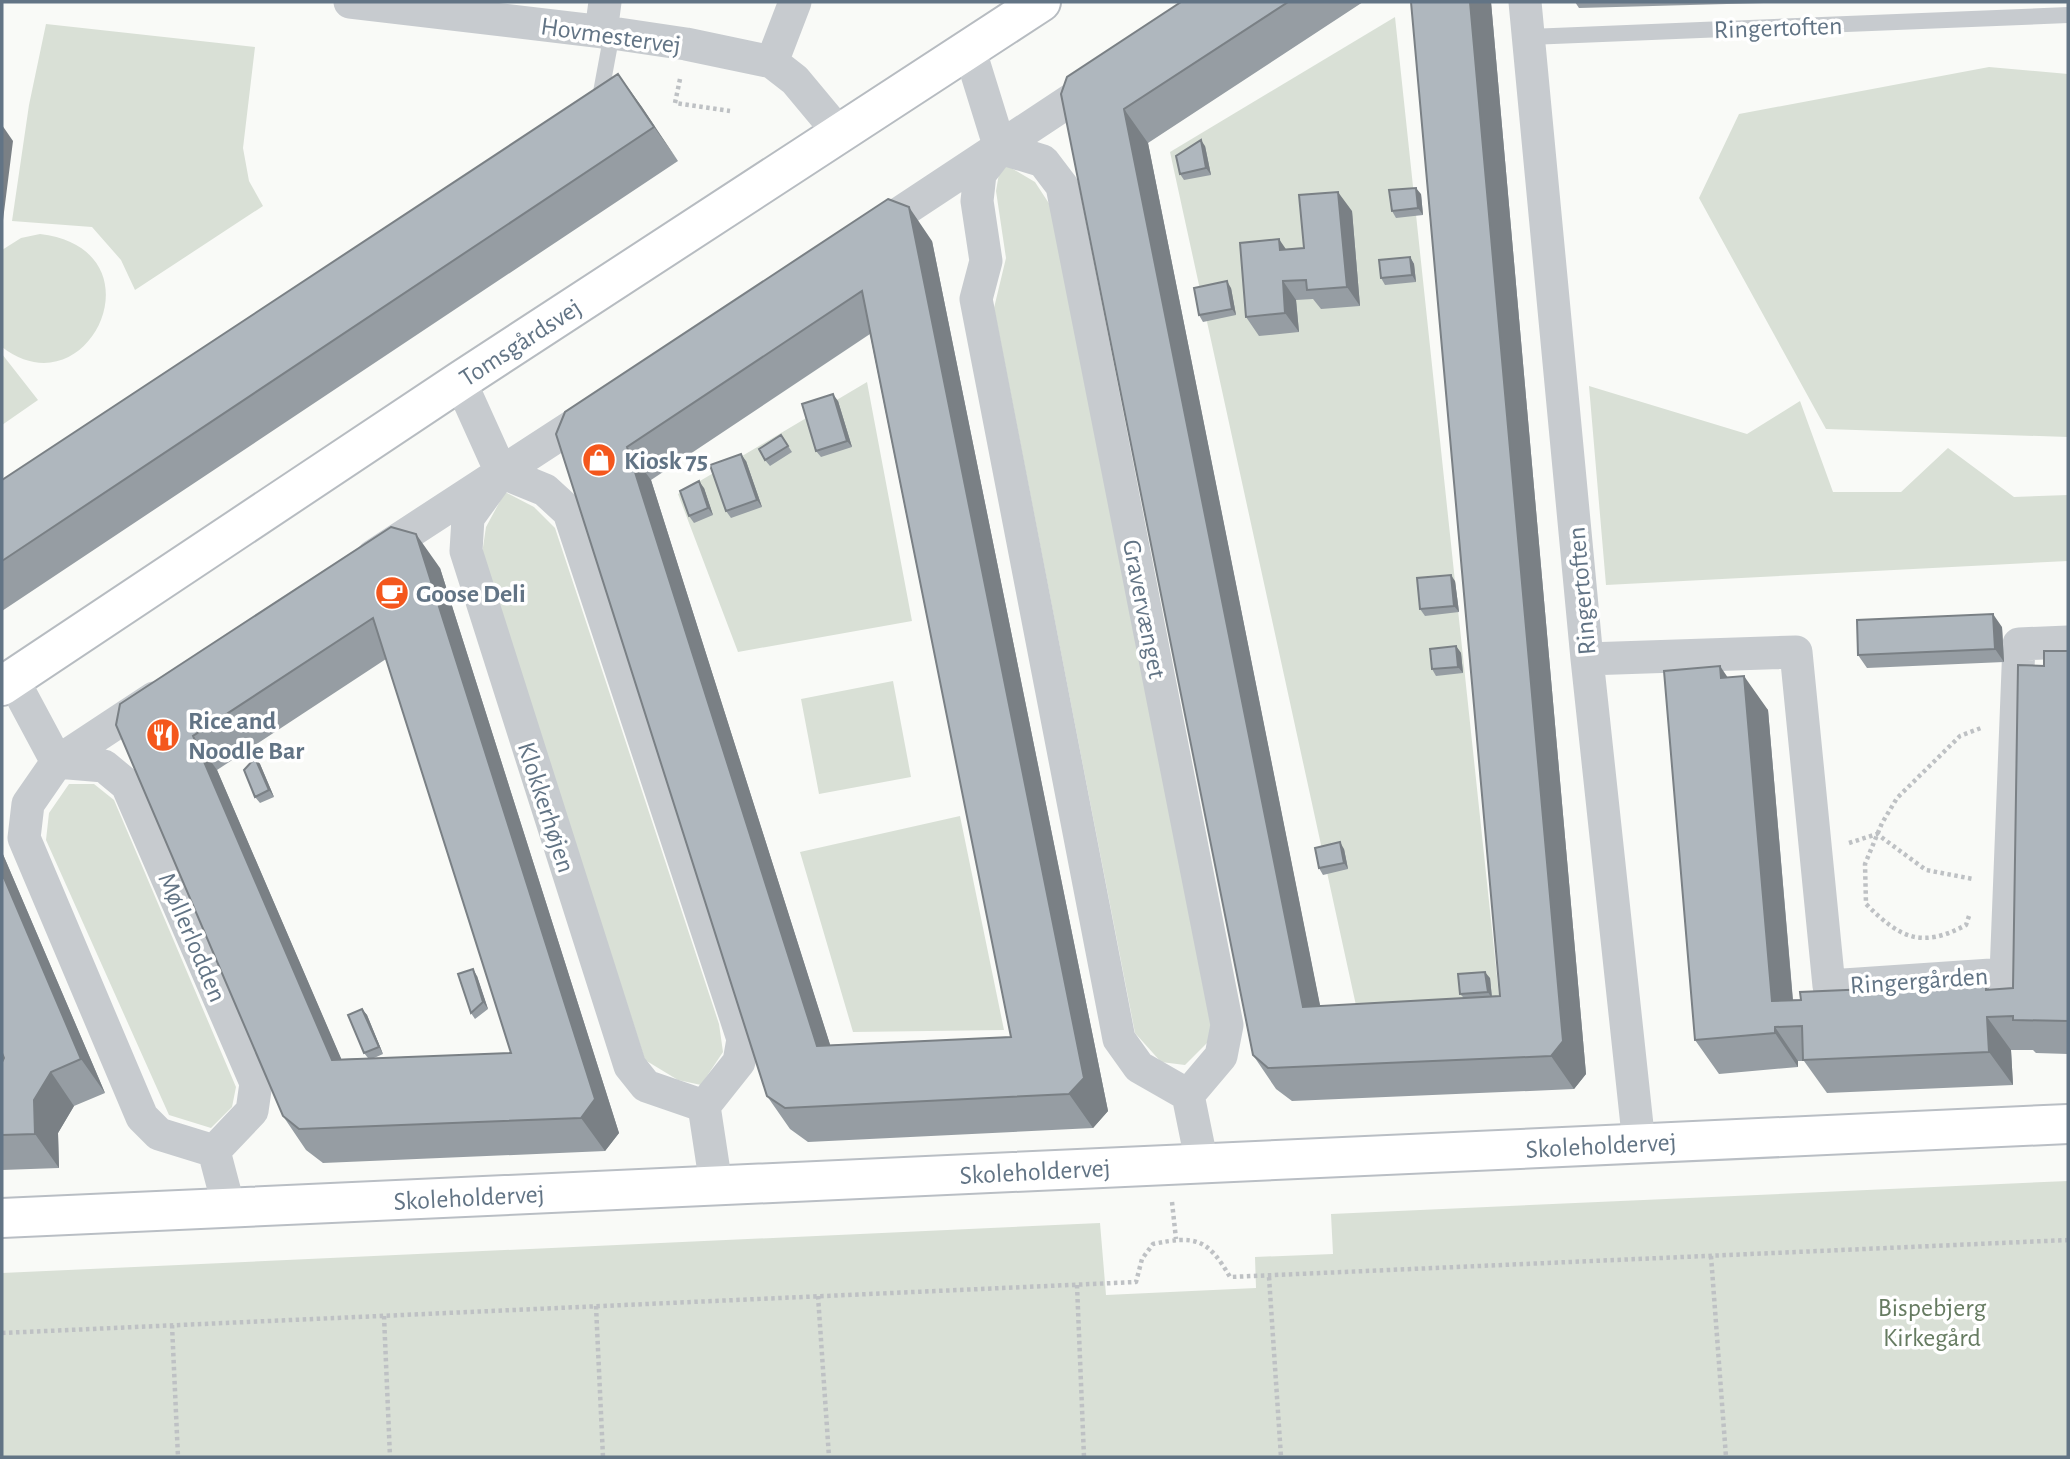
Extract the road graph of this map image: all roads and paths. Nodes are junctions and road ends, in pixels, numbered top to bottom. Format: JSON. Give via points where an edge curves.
{"nodes":[{"id":1,"x":350,"y":2,"type":"edge"},
{"id":2,"x":795,"y":2,"type":"edge"},
{"id":3,"x":1041,"y":2,"type":"edge"},
{"id":4,"x":1525,"y":2,"type":"edge"},
{"id":5,"x":2068,"y":15,"type":"edge"},
{"id":6,"x":606,"y":22,"type":"edge"},
{"id":7,"x":1529,"y":37,"type":"junction"},
{"id":8,"x":969,"y":48,"type":"junction"},
{"id":9,"x":772,"y":62,"type":"junction"},
{"id":10,"x":1127,"y":63,"type":"edge"},
{"id":11,"x":675,"y":103,"type":"dead end"},
{"id":12,"x":730,"y":111,"type":"dead end"},
{"id":13,"x":586,"y":118,"type":"edge"},
{"id":14,"x":840,"y":134,"type":"junction"},
{"id":15,"x":1000,"y":148,"type":"junction"},
{"id":16,"x":849,"y":246,"type":"edge"},
{"id":17,"x":460,"y":381,"type":"junction"},
{"id":18,"x":617,"y":397,"type":"edge"},
{"id":19,"x":501,"y":472,"type":"junction"},
{"id":20,"x":349,"y":571,"type":"edge"},
{"id":21,"x":2068,"y":642,"type":"edge"},
{"id":22,"x":1587,"y":659,"type":"junction"},
{"id":23,"x":7,"y":682,"type":"edge"},
{"id":24,"x":174,"y":685,"type":"edge"},
{"id":25,"x":2017,"y":712,"type":"junction"},
{"id":26,"x":57,"y":762,"type":"junction"},
{"id":27,"x":1877,"y":834,"type":"junction"},
{"id":28,"x":1815,"y":848,"type":"junction"},
{"id":29,"x":2010,"y":879,"type":"junction"},
{"id":30,"x":1970,"y":914,"type":"dead end"},
{"id":31,"x":1188,"y":1095,"type":"junction"},
{"id":32,"x":704,"y":1106,"type":"junction"},
{"id":33,"x":2068,"y":1124,"type":"edge"},
{"id":34,"x":1639,"y":1144,"type":"junction"},
{"id":35,"x":214,"y":1151,"type":"junction"},
{"id":36,"x":1202,"y":1164,"type":"junction"},
{"id":37,"x":716,"y":1185,"type":"junction"},
{"id":38,"x":229,"y":1208,"type":"junction"},
{"id":39,"x":2,"y":1218,"type":"edge"},
{"id":40,"x":2068,"y":1240,"type":"edge"},
{"id":41,"x":1711,"y":1256,"type":"junction"},
{"id":42,"x":1269,"y":1276,"type":"junction"},
{"id":43,"x":1077,"y":1285,"type":"junction"},
{"id":44,"x":818,"y":1296,"type":"junction"},
{"id":45,"x":596,"y":1307,"type":"junction"},
{"id":46,"x":384,"y":1316,"type":"junction"},
{"id":47,"x":172,"y":1325,"type":"junction"},
{"id":48,"x":2,"y":1333,"type":"edge"},
{"id":49,"x":178,"y":1457,"type":"edge"},
{"id":50,"x":390,"y":1457,"type":"edge"},
{"id":51,"x":603,"y":1457,"type":"edge"},
{"id":52,"x":829,"y":1457,"type":"edge"},
{"id":53,"x":1084,"y":1457,"type":"edge"},
{"id":54,"x":1281,"y":1457,"type":"edge"},
{"id":55,"x":1726,"y":1457,"type":"edge"}],
"edges":[{"from":1,"to":6,"type":"street","name":"Hovmestervej"},
{"from":2,"to":9,"type":"street"},
{"from":3,"to":8,"type":"street","name":"Tomsgårdsvej"},
{"from":4,"to":7,"type":"street","name":"Ringertoften"},
{"from":5,"to":7,"type":"lane","name":"Ringertoften"},
{"from":6,"to":9,"type":"street","name":"Hovmestervej"},
{"from":6,"to":13,"type":"lane","via":[[598,110]]},
{"from":7,"to":22,"type":"street","name":"Ringertoften"},
{"from":8,"to":14,"type":"street","name":"Tomsgårdsvej"},
{"from":8,"to":15,"type":"street"},
{"from":9,"to":14,"type":"street","name":"Hovmestervej","via":[[795,80]]},
{"from":10,"to":15,"type":"street"},
{"from":11,"to":12,"type":"path"},
{"from":14,"to":17,"type":"street","name":"Tomsgårdsvej"},
{"from":15,"to":16,"type":"street"},
{"from":15,"to":31,"type":"street","via":[[980,174],[977,201],[986,261],[976,299],[1119,1039],[1139,1067]]},
{"from":15,"to":31,"type":"street","name":"Gravervænget","via":[[1043,161],[1062,186],[1068,213],[1227,1025],[1222,1056]]},
{"from":17,"to":19,"type":"street"},
{"from":17,"to":23,"type":"street","name":"Tomsgårdsvej"},
{"from":18,"to":19,"type":"street"},
{"from":19,"to":20,"type":"street"},
{"from":19,"to":32,"type":"street","via":[[545,490],[569,512],[743,1039],[739,1062]]},
{"from":19,"to":32,"type":"street","name":"Klokkerhøjen","via":[[468,518],[466,551],[630,1066],[646,1086]]},
{"from":21,"to":25,"type":"street","name":"Ringergården","via":[[2019,644]]},
{"from":22,"to":28,"type":"street","name":"Ringergården","via":[[1796,652]]},
{"from":22,"to":34,"type":"street","name":"Ringertoften"},
{"from":23,"to":26,"type":"street"},
{"from":24,"to":26,"type":"street"},
{"from":25,"to":27,"type":"path","via":[[1960,736],[1897,798]]},
{"from":25,"to":29,"type":"street","name":"Ringergården"},
{"from":26,"to":35,"type":"street","via":[[28,804],[24,838],[142,1117],[159,1134]]},
{"from":26,"to":35,"type":"street","name":"Møllerlodden","via":[[104,766],[127,785],[256,1083],[252,1111]]},
{"from":27,"to":28,"type":"path","via":[[1854,843]]},
{"from":27,"to":29,"type":"path","via":[[1926,870],[1984,882]]},
{"from":27,"to":30,"type":"path","via":[[1865,864],[1866,904],[1887,925],[1910,937],[1945,936],[1966,925]]},
{"from":28,"to":29,"type":"street","name":"Ringergården","via":[[1829,986],[2006,974]]},
{"from":31,"to":36,"type":"street"},
{"from":32,"to":37,"type":"street"},
{"from":33,"to":34,"type":"street","name":"Skoleholdervej"},
{"from":34,"to":36,"type":"street","name":"Skoleholdervej"},
{"from":35,"to":38,"type":"street"},
{"from":36,"to":37,"type":"street","name":"Skoleholdervej"},
{"from":37,"to":38,"type":"street","name":"Skoleholdervej"},
{"from":38,"to":39,"type":"street","name":"Skoleholdervej"},
{"from":40,"to":41,"type":"path"},
{"from":41,"to":42,"type":"path"},
{"from":41,"to":55,"type":"path"},
{"from":42,"to":43,"type":"path","via":[[1230,1277],[1217,1254],[1199,1241],[1176,1239],[1153,1244],[1142,1259],[1136,1282]]},
{"from":42,"to":54,"type":"path"},
{"from":43,"to":44,"type":"path"},
{"from":43,"to":53,"type":"path"},
{"from":44,"to":45,"type":"path"},
{"from":44,"to":52,"type":"path"},
{"from":45,"to":46,"type":"path"},
{"from":45,"to":51,"type":"path"},
{"from":46,"to":47,"type":"path"},
{"from":46,"to":50,"type":"path"},
{"from":47,"to":48,"type":"path"},
{"from":47,"to":49,"type":"path"}]}
